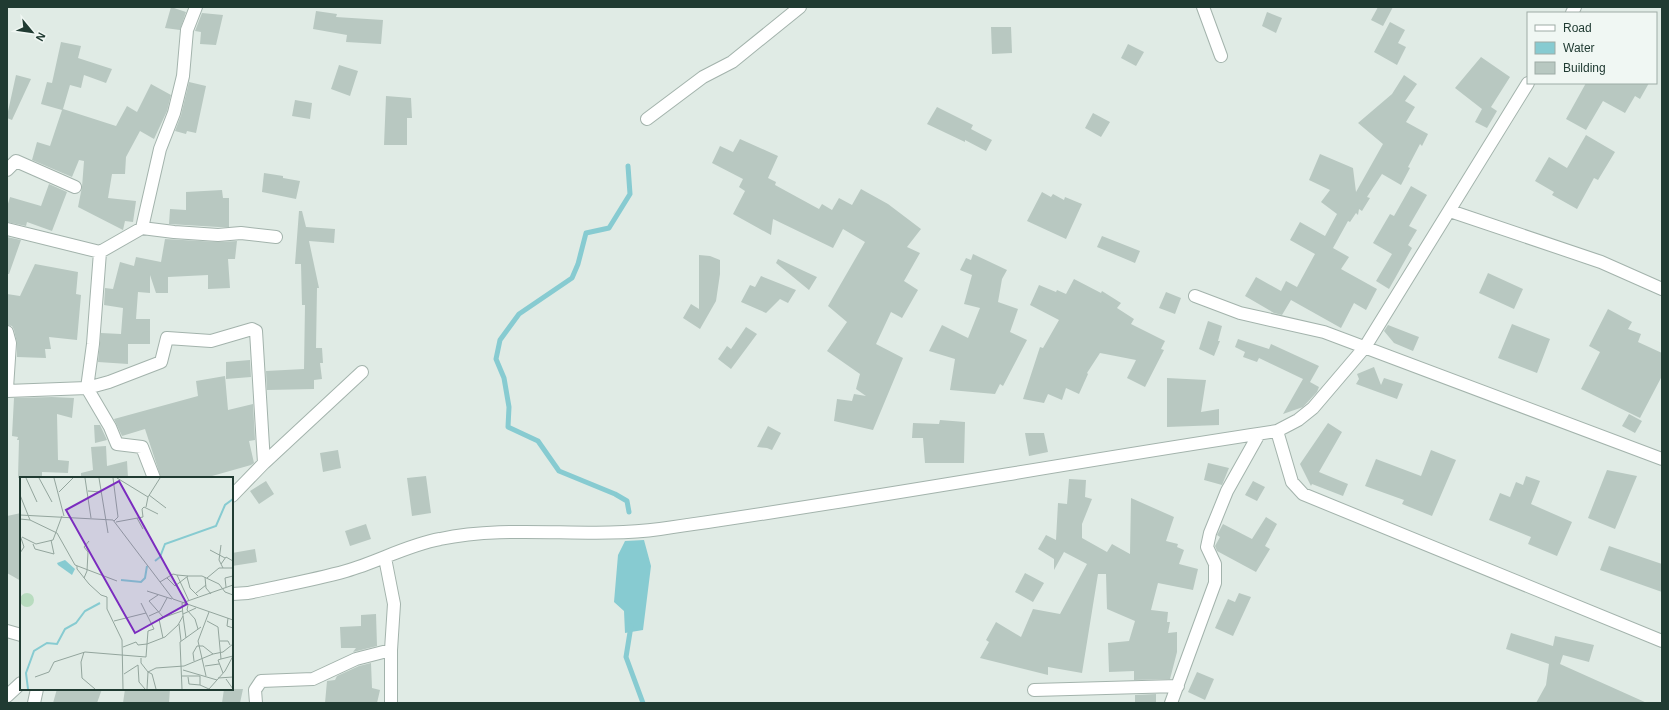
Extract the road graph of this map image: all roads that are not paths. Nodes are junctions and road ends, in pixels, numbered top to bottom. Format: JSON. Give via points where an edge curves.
{"nodes":[{"id":1,"x":196,"y":7,"type":"edge"},
{"id":2,"x":800,"y":7,"type":"edge"},
{"id":3,"x":1203,"y":7,"type":"edge"},
{"id":4,"x":1221,"y":56,"type":"dead end"},
{"id":5,"x":1527,"y":84,"type":"edge"},
{"id":6,"x":647,"y":119,"type":"dead end"},
{"id":7,"x":7,"y":170,"type":"edge"},
{"id":8,"x":75,"y":187,"type":"dead end"},
{"id":9,"x":1450,"y":211,"type":"junction"},
{"id":10,"x":142,"y":228,"type":"junction"},
{"id":11,"x":7,"y":229,"type":"edge"},
{"id":12,"x":276,"y":237,"type":"dead end"},
{"id":13,"x":100,"y":252,"type":"junction"},
{"id":14,"x":1662,"y":289,"type":"edge"},
{"id":15,"x":1194,"y":296,"type":"dead end"},
{"id":16,"x":7,"y":332,"type":"edge"},
{"id":17,"x":1365,"y":347,"type":"junction"},
{"id":18,"x":362,"y":372,"type":"dead end"},
{"id":19,"x":87,"y":388,"type":"junction"},
{"id":20,"x":7,"y":389,"type":"edge"},
{"id":21,"x":1276,"y":431,"type":"junction"},
{"id":22,"x":1259,"y":434,"type":"junction"},
{"id":23,"x":1662,"y":459,"type":"edge"},
{"id":24,"x":264,"y":463,"type":"junction"},
{"id":25,"x":154,"y":477,"type":"edge"},
{"id":26,"x":233,"y":495,"type":"edge"},
{"id":27,"x":385,"y":558,"type":"junction"},
{"id":28,"x":233,"y":594,"type":"edge"},
{"id":29,"x":7,"y":631,"type":"edge"},
{"id":30,"x":20,"y":635,"type":"edge"},
{"id":31,"x":1662,"y":641,"type":"edge"},
{"id":32,"x":391,"y":650,"type":"junction"},
{"id":33,"x":20,"y":684,"type":"edge"},
{"id":34,"x":1178,"y":686,"type":"junction"},
{"id":35,"x":37,"y":690,"type":"edge"},
{"id":36,"x":1034,"y":690,"type":"dead end"},
{"id":37,"x":7,"y":696,"type":"edge"},
{"id":38,"x":34,"y":703,"type":"edge"},
{"id":39,"x":256,"y":703,"type":"edge"},
{"id":40,"x":391,"y":703,"type":"edge"},
{"id":41,"x":1171,"y":703,"type":"edge"}],
"edges":[{"from":1,"to":10,"type":"street","via":[[187,30],[183,76],[174,112],[160,149]]},
{"from":2,"to":6,"type":"street","via":[[732,62],[703,77]]},
{"from":3,"to":4,"type":"street"},
{"from":5,"to":9,"type":"street"},
{"from":7,"to":8,"type":"street","via":[[16,161]]},
{"from":9,"to":14,"type":"street","via":[[1601,262]]},
{"from":9,"to":17,"type":"street"},
{"from":10,"to":12,"type":"street","via":[[181,233],[241,233]]},
{"from":10,"to":13,"type":"street"},
{"from":11,"to":13,"type":"street"},
{"from":13,"to":19,"type":"street","via":[[94,344]]},
{"from":15,"to":17,"type":"street","via":[[1240,313],[1324,332]]},
{"from":16,"to":20,"type":"street","via":[[10,343]]},
{"from":17,"to":21,"type":"street","via":[[1314,408]]},
{"from":17,"to":23,"type":"street"},
{"from":18,"to":24,"type":"street"},
{"from":19,"to":20,"type":"street"},
{"from":19,"to":24,"type":"street","via":[[161,362],[167,338],[211,341],[233,333],[254,330]]},
{"from":19,"to":25,"type":"street","via":[[117,444],[142,447]]},
{"from":21,"to":22,"type":"street"},
{"from":21,"to":31,"type":"street","via":[[1292,482],[1303,494]]},
{"from":22,"to":27,"type":"street","via":[[655,530],[471,534],[437,539]]},
{"from":22,"to":34,"type":"street","via":[[1227,491],[1210,532],[1207,546],[1215,564],[1215,583]]},
{"from":24,"to":26,"type":"street"},
{"from":27,"to":28,"type":"street","via":[[346,571],[248,593]]},
{"from":27,"to":32,"type":"street","via":[[394,604]]},
{"from":29,"to":30,"type":"street"},
{"from":32,"to":39,"type":"street","via":[[356,659],[313,679],[260,681],[255,690]]},
{"from":32,"to":40,"type":"street"},
{"from":33,"to":37,"type":"street"},
{"from":34,"to":36,"type":"street"},
{"from":34,"to":41,"type":"street"},
{"from":35,"to":38,"type":"street"}]}
